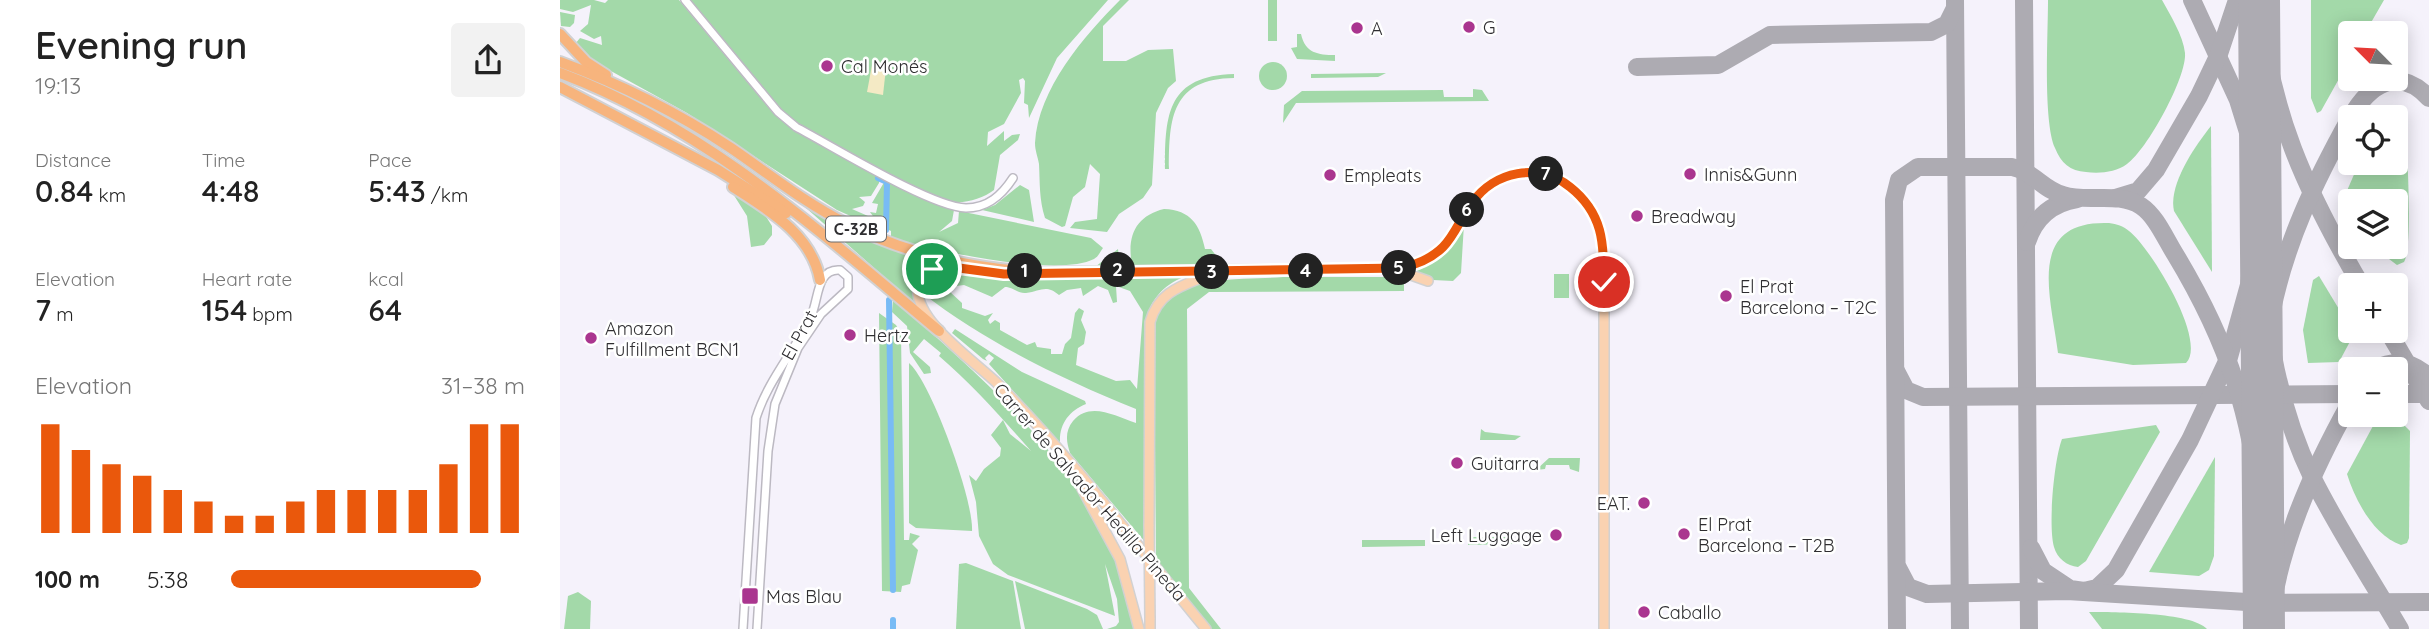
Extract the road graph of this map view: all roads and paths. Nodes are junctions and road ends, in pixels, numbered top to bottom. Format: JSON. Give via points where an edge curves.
{"nodes":[{"id":1,"x":685,"y":0,"type":"edge"},
{"id":2,"x":560,"y":34,"type":"edge"},
{"id":3,"x":560,"y":62,"type":"edge"},
{"id":4,"x":560,"y":73,"type":"edge"},
{"id":5,"x":560,"y":87,"type":"edge"},
{"id":6,"x":629,"y":91,"type":"junction"},
{"id":7,"x":560,"y":93,"type":"edge"},
{"id":8,"x":586,"y":102,"type":"junction"},
{"id":9,"x":681,"y":152,"type":"junction"},
{"id":10,"x":1013,"y":178,"type":"dead end"},
{"id":11,"x":846,"y":254,"type":"junction"},
{"id":12,"x":1392,"y":269,"type":"junction"},
{"id":13,"x":1020,"y":271,"type":"junction"},
{"id":14,"x":1214,"y":272,"type":"junction"},
{"id":15,"x":820,"y":280,"type":"junction"},
{"id":16,"x":1429,"y":281,"type":"dead end"},
{"id":17,"x":939,"y":331,"type":"junction"},
{"id":18,"x":1058,"y":451,"type":"junction"},
{"id":19,"x":743,"y":629,"type":"edge"},
{"id":20,"x":757,"y":629,"type":"edge"},
{"id":21,"x":1139,"y":629,"type":"edge"},
{"id":22,"x":1150,"y":629,"type":"edge"},
{"id":23,"x":1206,"y":629,"type":"edge"},
{"id":24,"x":1604,"y":629,"type":"edge"}],
"edges":[{"from":1,"to":10,"type":"street","via":[[778,113],[796,127],[928,197],[954,206],[985,205]]},
{"from":2,"to":6,"type":"highway","via":[[586,62]]},
{"from":3,"to":6,"type":"highway","number":"C-32B"},
{"from":4,"to":11,"type":"highway","number":"C-32B","via":[[654,116],[726,160]]},
{"from":5,"to":8,"type":"highway"},
{"from":6,"to":13,"type":"highway","number":"C-32B","via":[[712,136],[849,225],[908,250]]},
{"from":7,"to":8,"type":"highway"},
{"from":8,"to":9,"type":"highway"},
{"from":9,"to":11,"type":"highway","via":[[762,196]]},
{"from":9,"to":15,"type":"highway","via":[[791,229],[813,257]]},
{"from":11,"to":17,"type":"highway","number":"C-32B"},
{"from":12,"to":14,"type":"main road"},
{"from":12,"to":16,"type":"main road"},
{"from":12,"to":24,"type":"main road","via":[[1418,264],[1437,252],[1485,188],[1507,175],[1532,172],[1564,183],[1599,221],[1605,247]]},
{"from":13,"to":14,"type":"main road"},
{"from":13,"to":17,"type":"main road","number":"C-32B","via":[[932,269],[921,280],[918,297]]},
{"from":14,"to":22,"type":"main road","bridge":true,"via":[[1172,289],[1159,301],[1150,322]]},
{"from":15,"to":19,"type":"street","name":"El Prat","via":[[813,313],[759,408],[754,430]]},
{"from":15,"to":20,"type":"street","via":[[828,272],[840,270],[850,285],[821,314],[799,348],[775,404]]},
{"from":17,"to":18,"type":"main road","name":"Carrer de Salvador Hedilla Pineda","number":"C-32B","via":[[998,384]]},
{"from":18,"to":21,"type":"main road","via":[[1120,559]]},
{"from":18,"to":23,"type":"main road","name":"Carrer de Salvador Hedilla Pineda"}]}
